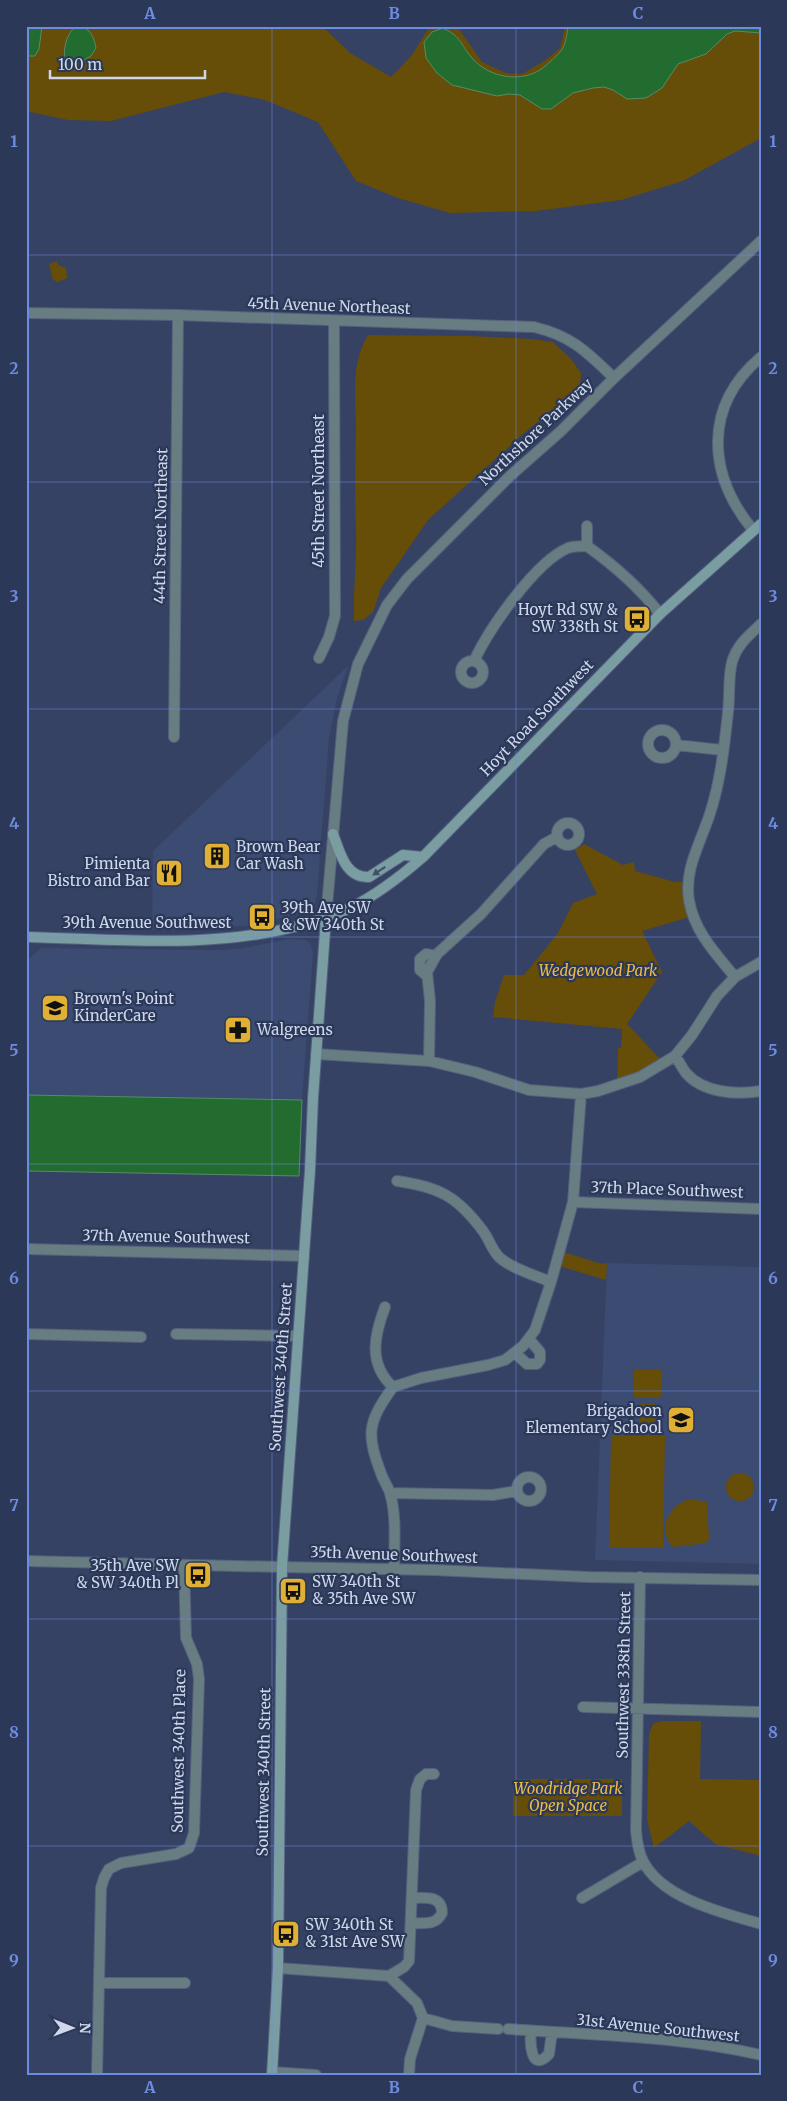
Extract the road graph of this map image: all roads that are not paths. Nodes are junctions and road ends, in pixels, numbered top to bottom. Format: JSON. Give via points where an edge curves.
{"nodes":[{"id":1,"x":761,"y":241,"type":"edge"},
{"id":2,"x":26,"y":313,"type":"edge"},
{"id":3,"x":178,"y":315,"type":"junction"},
{"id":4,"x":334,"y":322,"type":"junction"},
{"id":5,"x":761,"y":357,"type":"edge"},
{"id":6,"x":614,"y":378,"type":"junction"},
{"id":7,"x":587,"y":526,"type":"dead end"},
{"id":8,"x":757,"y":527,"type":"edge"},
{"id":9,"x":587,"y":546,"type":"junction"},
{"id":10,"x":660,"y":614,"type":"junction"},
{"id":11,"x":761,"y":624,"type":"edge"},
{"id":12,"x":319,"y":658,"type":"dead end"},
{"id":13,"x":474,"y":661,"type":"dead end"},
{"id":14,"x":358,"y":664,"type":"joint"},
{"id":15,"x":174,"y":737,"type":"dead end"},
{"id":16,"x":676,"y":745,"type":"dead end"},
{"id":17,"x":722,"y":750,"type":"junction"},
{"id":18,"x":333,"y":834,"type":"junction"},
{"id":19,"x":557,"y":837,"type":"dead end"},
{"id":20,"x":423,"y":857,"type":"junction"},
{"id":21,"x":326,"y":918,"type":"junction"},
{"id":22,"x":26,"y":937,"type":"edge"},
{"id":23,"x":761,"y":962,"type":"edge"},
{"id":24,"x":734,"y":977,"type":"junction"},
{"id":25,"x":316,"y":1054,"type":"junction"},
{"id":26,"x":675,"y":1056,"type":"junction"},
{"id":27,"x":429,"y":1061,"type":"junction"},
{"id":28,"x":761,"y":1091,"type":"edge"},
{"id":29,"x":581,"y":1094,"type":"junction"},
{"id":30,"x":396,"y":1181,"type":"dead end"},
{"id":31,"x":573,"y":1202,"type":"junction"},
{"id":32,"x":761,"y":1209,"type":"edge"},
{"id":33,"x":26,"y":1249,"type":"edge"},
{"id":34,"x":304,"y":1256,"type":"junction"},
{"id":35,"x":551,"y":1282,"type":"junction"},
{"id":36,"x":385,"y":1307,"type":"dead end"},
{"id":37,"x":26,"y":1334,"type":"edge"},
{"id":38,"x":176,"y":1334,"type":"dead end"},
{"id":39,"x":141,"y":1336,"type":"dead end"},
{"id":40,"x":298,"y":1336,"type":"junction"},
{"id":41,"x":526,"y":1342,"type":"junction"},
{"id":42,"x":515,"y":1353,"type":"junction"},
{"id":43,"x":393,"y":1387,"type":"junction"},
{"id":44,"x":517,"y":1491,"type":"dead end"},
{"id":45,"x":390,"y":1493,"type":"junction"},
{"id":46,"x":26,"y":1561,"type":"edge"},
{"id":47,"x":184,"y":1565,"type":"junction"},
{"id":48,"x":282,"y":1567,"type":"junction"},
{"id":49,"x":394,"y":1570,"type":"junction"},
{"id":50,"x":640,"y":1577,"type":"junction"},
{"id":51,"x":761,"y":1580,"type":"edge"},
{"id":52,"x":583,"y":1707,"type":"dead end"},
{"id":53,"x":638,"y":1709,"type":"junction"},
{"id":54,"x":761,"y":1712,"type":"edge"},
{"id":55,"x":434,"y":1774,"type":"dead end"},
{"id":56,"x":643,"y":1862,"type":"junction"},
{"id":57,"x":412,"y":1898,"type":"junction"},
{"id":58,"x":582,"y":1898,"type":"dead end"},
{"id":59,"x":411,"y":1923,"type":"junction"},
{"id":60,"x":761,"y":1924,"type":"edge"},
{"id":61,"x":278,"y":1968,"type":"junction"},
{"id":62,"x":389,"y":1976,"type":"junction"},
{"id":63,"x":99,"y":1983,"type":"junction"},
{"id":64,"x":185,"y":1983,"type":"dead end"},
{"id":65,"x":423,"y":2018,"type":"junction"},
{"id":66,"x":530,"y":2031,"type":"junction"},
{"id":67,"x":552,"y":2032,"type":"junction"},
{"id":68,"x":761,"y":2055,"type":"edge"},
{"id":69,"x":272,"y":2074,"type":"edge"},
{"id":70,"x":97,"y":2075,"type":"edge"},
{"id":71,"x":316,"y":2075,"type":"edge"},
{"id":72,"x":409,"y":2075,"type":"edge"}],
"edges":[{"from":1,"to":6,"type":"street","name":"Northshore Parkway"},
{"from":2,"to":3,"type":"street","name":"45th Avenue Northeast"},
{"from":3,"to":4,"type":"street","name":"45th Avenue Northeast"},
{"from":3,"to":15,"type":"street","name":"44th Street Northeast"},
{"from":4,"to":6,"type":"street","name":"45th Avenue Northeast","via":[[534,327],[550,331],[586,350]]},
{"from":4,"to":12,"type":"street","name":"45th Street Northeast","via":[[334,616]]},
{"from":5,"to":8,"type":"street","via":[[735,386],[721,413],[717,441],[722,479],[738,512]]},
{"from":6,"to":14,"type":"street","name":"Northshore Parkway","via":[[407,579],[387,605]]},
{"from":7,"to":9,"type":"street"},
{"from":8,"to":10,"type":"main road","name":"Hoyt Road Southwest"},
{"from":9,"to":10,"type":"street","via":[[641,590]]},
{"from":9,"to":13,"type":"street","via":[[569,548],[542,566],[490,631]]},
{"from":10,"to":20,"type":"main road","name":"Hoyt Road Southwest"},
{"from":11,"to":17,"type":"street","via":[[740,643],[732,663]]},
{"from":14,"to":18,"type":"street","name":"Southwest 340th Street","via":[[343,721]]},
{"from":16,"to":17,"type":"street"},
{"from":17,"to":24,"type":"street","via":[[714,801],[692,856],[688,894],[700,934]]},
{"from":20,"to":18,"type":"main road","one_way":true,"via":[[403,855],[369,877],[362,877],[346,867]]},
{"from":18,"to":21,"type":"street","name":"Southwest 340th Street"},
{"from":19,"to":27,"type":"street","via":[[544,844],[429,967]]},
{"from":20,"to":21,"type":"main road","name":"Hoyt Road Southwest","via":[[381,890]]},
{"from":21,"to":22,"type":"main road","name":"39th Avenue Southwest","via":[[263,934],[208,941]]},
{"from":21,"to":25,"type":"main road","name":"Southwest 340th Street"},
{"from":23,"to":24,"type":"street"},
{"from":24,"to":26,"type":"street"},
{"from":25,"to":27,"type":"street"},
{"from":25,"to":34,"type":"main road","name":"Southwest 340th Street"},
{"from":26,"to":28,"type":"street","via":[[687,1074],[712,1089]]},
{"from":26,"to":29,"type":"street","via":[[629,1081]]},
{"from":27,"to":29,"type":"street","via":[[529,1090]]},
{"from":29,"to":31,"type":"street"},
{"from":30,"to":35,"type":"street","via":[[437,1189],[458,1201],[500,1258]]},
{"from":31,"to":32,"type":"street","name":"37th Place Southwest"},
{"from":31,"to":35,"type":"street"},
{"from":33,"to":34,"type":"street","name":"37th Avenue Southwest"},
{"from":34,"to":40,"type":"main road","name":"Southwest 340th Street"},
{"from":35,"to":41,"type":"street","via":[[535,1330]]},
{"from":36,"to":43,"type":"street","via":[[377,1330],[376,1350],[379,1371]]},
{"from":37,"to":39,"type":"street"},
{"from":38,"to":40,"type":"street"},
{"from":40,"to":48,"type":"main road","name":"Southwest 340th Street"},
{"from":41,"to":42,"type":"street"},
{"from":41,"to":42,"type":"street","via":[[540,1352],[538,1362],[527,1364]]},
{"from":42,"to":43,"type":"street","via":[[488,1365]]},
{"from":43,"to":45,"type":"street","via":[[378,1409],[372,1426],[371,1444]]},
{"from":44,"to":45,"type":"street","via":[[493,1495]]},
{"from":45,"to":49,"type":"street"},
{"from":46,"to":47,"type":"street","name":"35th Avenue Southwest"},
{"from":47,"to":48,"type":"street","name":"35th Avenue Southwest"},
{"from":47,"to":63,"type":"street","name":"Southwest 340th Place","via":[[186,1638],[199,1678],[194,1833],[188,1848],[176,1854],[120,1863],[109,1869],[101,1888]]},
{"from":48,"to":49,"type":"street","name":"35th Avenue Southwest"},
{"from":48,"to":61,"type":"main road","name":"Southwest 340th Street"},
{"from":49,"to":50,"type":"street","name":"35th Avenue Southwest"},
{"from":50,"to":51,"type":"street","name":"35th Avenue Southwest"},
{"from":50,"to":53,"type":"street","name":"Southwest 338th Street"},
{"from":52,"to":53,"type":"street"},
{"from":53,"to":54,"type":"street"},
{"from":53,"to":56,"type":"street","name":"Southwest 338th Street","via":[[636,1831]]},
{"from":55,"to":57,"type":"street","via":[[426,1774],[420,1779],[416,1790]]},
{"from":56,"to":58,"type":"street"},
{"from":56,"to":60,"type":"street","via":[[656,1878],[677,1894],[705,1907]]},
{"from":57,"to":59,"type":"street"},
{"from":57,"to":59,"type":"street","via":[[434,1899],[442,1913],[433,1922]]},
{"from":59,"to":62,"type":"street","via":[[408,1961],[404,1968]]},
{"from":61,"to":62,"type":"street"},
{"from":61,"to":69,"type":"main road","name":"Southwest 340th Street"},
{"from":62,"to":65,"type":"street","via":[[418,2003]]},
{"from":63,"to":64,"type":"street"},
{"from":63,"to":70,"type":"street"},
{"from":65,"to":66,"type":"street","name":"31st Avenue Southwest","via":[[452,2026]]},
{"from":65,"to":72,"type":"street","via":[[410,2059]]},
{"from":66,"to":67,"type":"street","name":"31st Avenue Southwest"},
{"from":66,"to":67,"type":"street","via":[[530,2052],[539,2059],[549,2054]]},
{"from":67,"to":68,"type":"street","name":"31st Avenue Southwest","via":[[731,2048]]},
{"from":69,"to":71,"type":"street"}]}
